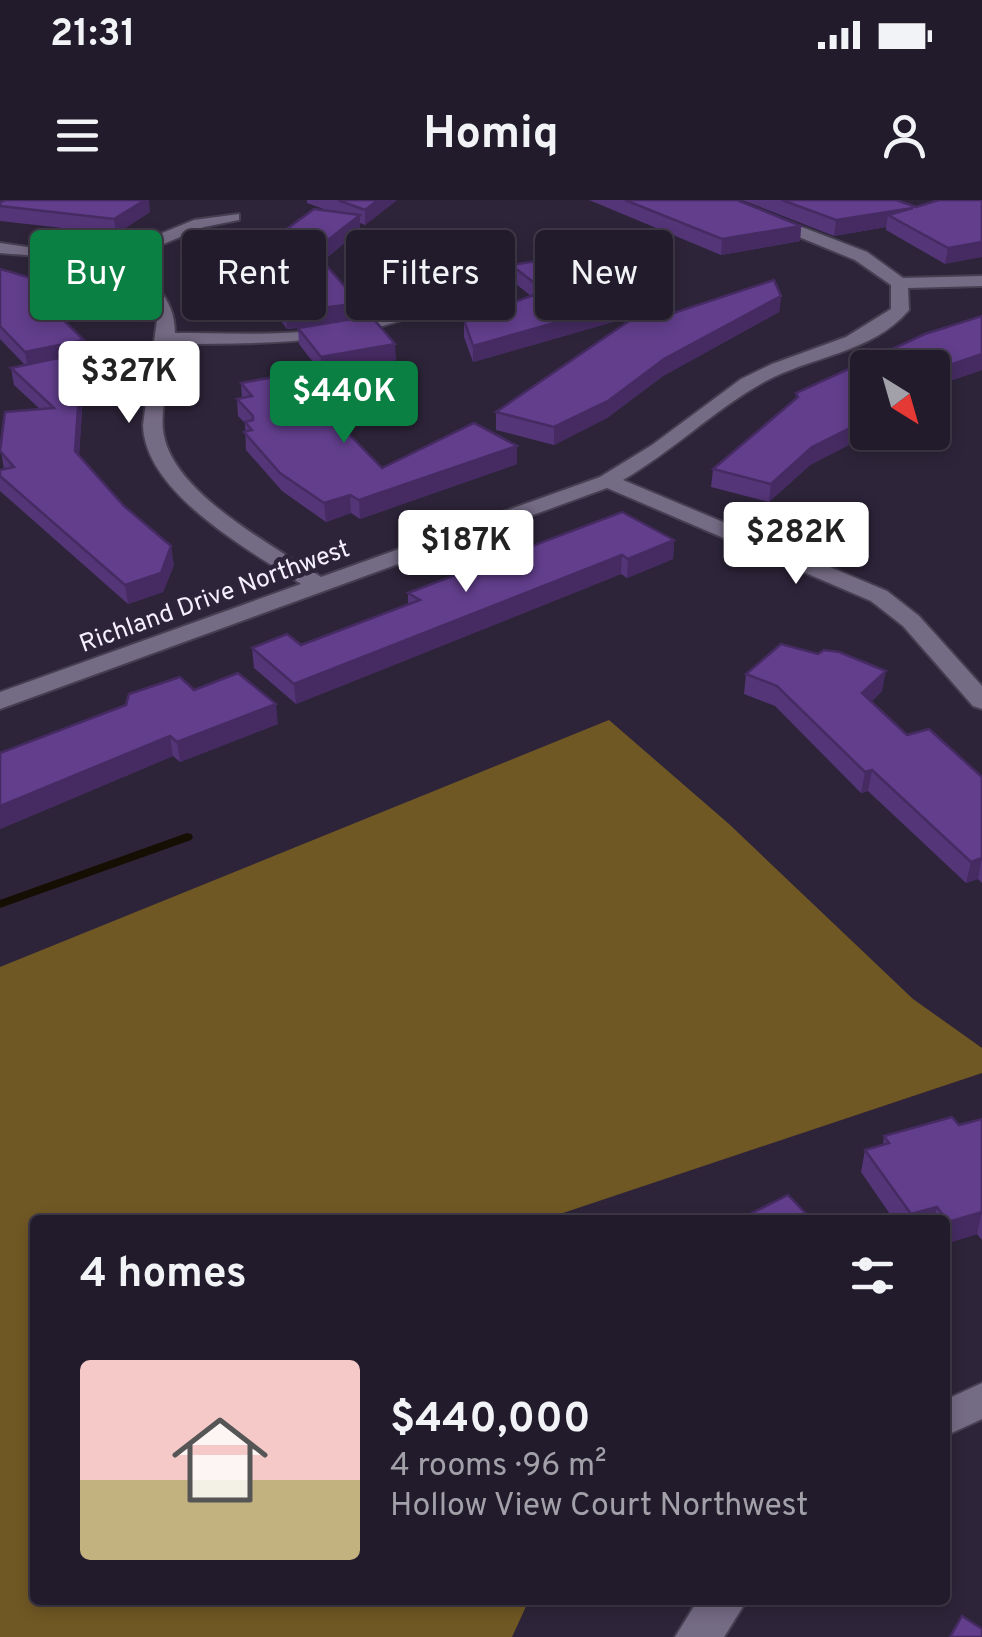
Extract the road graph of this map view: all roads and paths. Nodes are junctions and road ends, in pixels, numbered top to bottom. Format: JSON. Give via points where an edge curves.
{"nodes":[{"id":1,"x":717,"y":200,"type":"edge"},
{"id":2,"x":233,"y":217,"type":"dead end"},
{"id":3,"x":162,"y":238,"type":"edge"},
{"id":4,"x":0,"y":248,"type":"edge"},
{"id":5,"x":30,"y":252,"type":"edge"},
{"id":6,"x":982,"y":281,"type":"edge"},
{"id":7,"x":899,"y":283,"type":"junction"},
{"id":8,"x":162,"y":304,"type":"edge"},
{"id":9,"x":393,"y":320,"type":"edge"},
{"id":10,"x":166,"y":339,"type":"junction"},
{"id":11,"x":606,"y":480,"type":"junction"},
{"id":12,"x":320,"y":586,"type":"junction"},
{"id":13,"x":0,"y":701,"type":"edge"},
{"id":14,"x":982,"y":701,"type":"edge"},
{"id":15,"x":982,"y":1400,"type":"edge"},
{"id":16,"x":950,"y":1417,"type":"edge"},
{"id":17,"x":721,"y":1605,"type":"edge"},
{"id":18,"x":697,"y":1637,"type":"edge"}],
"edges":[{"from":1,"to":7,"type":"street","via":[[861,256]]},
{"from":2,"to":3,"type":"street"},
{"from":4,"to":5,"type":"street"},
{"from":6,"to":7,"type":"street"},
{"from":7,"to":11,"type":"street","name":"Richland Drive Northwest","via":[[900,310],[888,322],[758,377]]},
{"from":8,"to":10,"type":"street"},
{"from":9,"to":10,"type":"street","via":[[318,334]]},
{"from":10,"to":12,"type":"street","via":[[153,437],[172,476],[212,512]]},
{"from":11,"to":12,"type":"street","name":"Richland Drive Northwest"},
{"from":11,"to":14,"type":"street","via":[[879,596],[911,621]]},
{"from":12,"to":13,"type":"street","name":"Richland Drive Northwest"},
{"from":15,"to":16,"type":"street"},
{"from":17,"to":18,"type":"street"}]}
